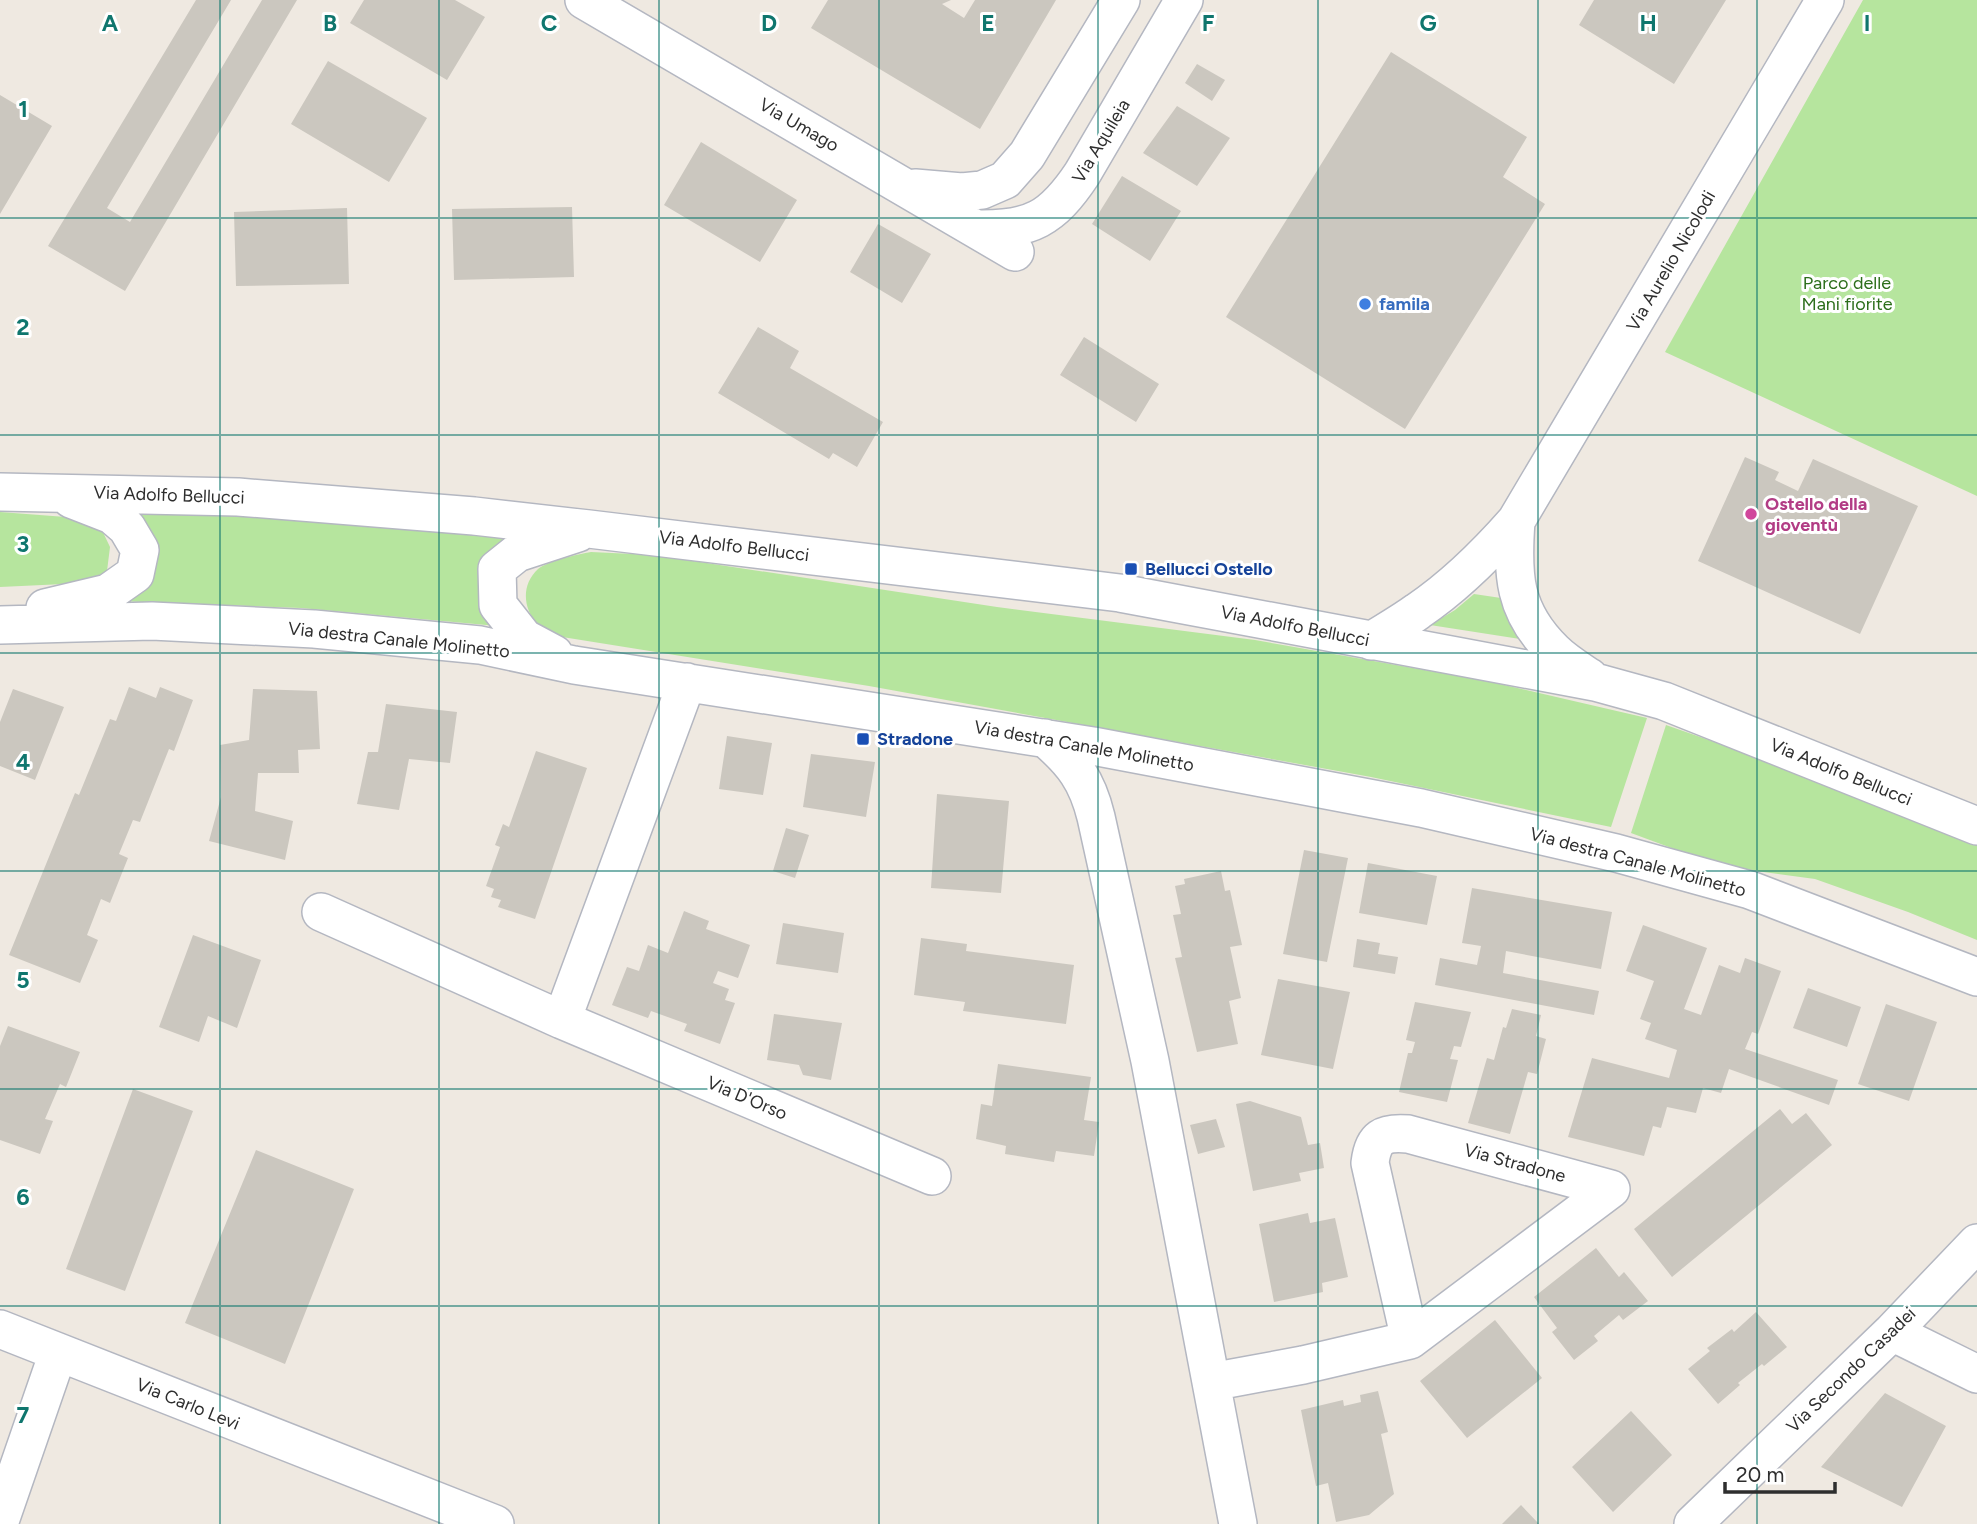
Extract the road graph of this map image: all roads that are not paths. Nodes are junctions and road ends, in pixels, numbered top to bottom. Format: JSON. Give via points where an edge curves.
{"nodes":[{"id":1,"x":584,"y":0,"type":"edge"},
{"id":2,"x":1121,"y":0,"type":"edge"},
{"id":3,"x":1184,"y":0,"type":"edge"},
{"id":4,"x":1825,"y":0,"type":"edge"},
{"id":5,"x":906,"y":188,"type":"junction"},
{"id":6,"x":977,"y":229,"type":"junction"},
{"id":7,"x":1015,"y":252,"type":"dead end"},
{"id":8,"x":0,"y":492,"type":"edge"},
{"id":9,"x":52,"y":492,"type":"junction"},
{"id":10,"x":1516,"y":521,"type":"junction"},
{"id":11,"x":589,"y":529,"type":"junction"},
{"id":12,"x":0,"y":622,"type":"edge"},
{"id":13,"x":1371,"y":640,"type":"junction"},
{"id":14,"x":574,"y":665,"type":"junction"},
{"id":15,"x":687,"y":682,"type":"junction"},
{"id":16,"x":1595,"y":682,"type":"junction"},
{"id":17,"x":1045,"y":737,"type":"junction"},
{"id":18,"x":1977,"y":826,"type":"edge"},
{"id":19,"x":1750,"y":890,"type":"junction"},
{"id":20,"x":321,"y":912,"type":"dead end"},
{"id":21,"x":1977,"y":960,"type":"edge"},
{"id":22,"x":1977,"y":977,"type":"edge"},
{"id":23,"x":562,"y":1020,"type":"junction"},
{"id":24,"x":933,"y":1176,"type":"dead end"},
{"id":25,"x":1977,"y":1244,"type":"edge"},
{"id":26,"x":0,"y":1329,"type":"edge"},
{"id":27,"x":1892,"y":1332,"type":"junction"},
{"id":28,"x":1410,"y":1340,"type":"junction"},
{"id":29,"x":58,"y":1353,"type":"junction"},
{"id":30,"x":1977,"y":1374,"type":"edge"},
{"id":31,"x":1211,"y":1382,"type":"junction"},
{"id":32,"x":0,"y":1521,"type":"edge"},
{"id":33,"x":495,"y":1524,"type":"edge"},
{"id":34,"x":1238,"y":1524,"type":"edge"},
{"id":35,"x":1693,"y":1524,"type":"edge"}],
"edges":[{"from":1,"to":5,"type":"street","name":"Via Umago"},
{"from":2,"to":5,"type":"street","via":[[1027,155],[1004,180],[972,191]]},
{"from":3,"to":6,"type":"street","name":"Via Aquileia","via":[[1068,195],[1029,223],[1007,230]]},
{"from":4,"to":10,"type":"street","name":"Via Aurelio Nicolodi"},
{"from":5,"to":6,"type":"street","name":"Via Umago"},
{"from":6,"to":7,"type":"street","name":"Via Umago"},
{"from":8,"to":9,"type":"street","name":"Via Adolfo Bellucci"},
{"from":9,"to":11,"type":"street","name":"Via Adolfo Bellucci","via":[[238,497]]},
{"from":9,"to":12,"type":"street","via":[[112,515],[127,528],[139,550],[135,574],[108,593]]},
{"from":10,"to":13,"type":"street","name":"Via Aurelio Nicolodi","via":[[1459,579],[1419,611]]},
{"from":10,"to":16,"type":"street","name":"Via Aurelio Nicolodi","via":[[1515,577],[1531,625],[1555,652]]},
{"from":11,"to":13,"type":"street","name":"Via Adolfo Bellucci","via":[[1119,593]]},
{"from":11,"to":14,"type":"street","name":"Via Adolfo Bellucci","via":[[517,553],[498,569],[498,605],[524,638]]},
{"from":12,"to":14,"type":"street","name":"Via destra Canale Molinetto","via":[[152,621],[314,629],[480,645]]},
{"from":13,"to":16,"type":"street","name":"Via Adolfo Bellucci"},
{"from":14,"to":15,"type":"street","name":"Via destra Canale Molinetto"},
{"from":15,"to":17,"type":"street","name":"Via destra Canale Molinetto"},
{"from":15,"to":23,"type":"street"},
{"from":16,"to":18,"type":"street","name":"Via Adolfo Bellucci","via":[[1664,701]]},
{"from":17,"to":19,"type":"street","name":"Via destra Canale Molinetto","via":[[1421,808]]},
{"from":17,"to":31,"type":"street","via":[[1077,771],[1094,809],[1150,1061]]},
{"from":19,"to":21,"type":"street","via":[[1825,907]]},
{"from":19,"to":22,"type":"street","name":"Via destra Canale Molinetto"},
{"from":20,"to":23,"type":"street","name":"Via D'Orso"},
{"from":23,"to":24,"type":"street","name":"Via D'Orso"},
{"from":25,"to":27,"type":"street","name":"Via Secondo Casadei"},
{"from":26,"to":29,"type":"street","name":"Via Carlo Levi"},
{"from":27,"to":30,"type":"street"},
{"from":27,"to":35,"type":"street","name":"Via Secondo Casadei"},
{"from":28,"to":28,"type":"street","name":"Via Stradone","via":[[1589,1206],[1611,1189],[1408,1134],[1378,1138],[1370,1163]]},
{"from":28,"to":31,"type":"street","name":"Via Stradone"},
{"from":29,"to":32,"type":"street"},
{"from":29,"to":33,"type":"street","name":"Via Carlo Levi"},
{"from":31,"to":34,"type":"street"}]}
